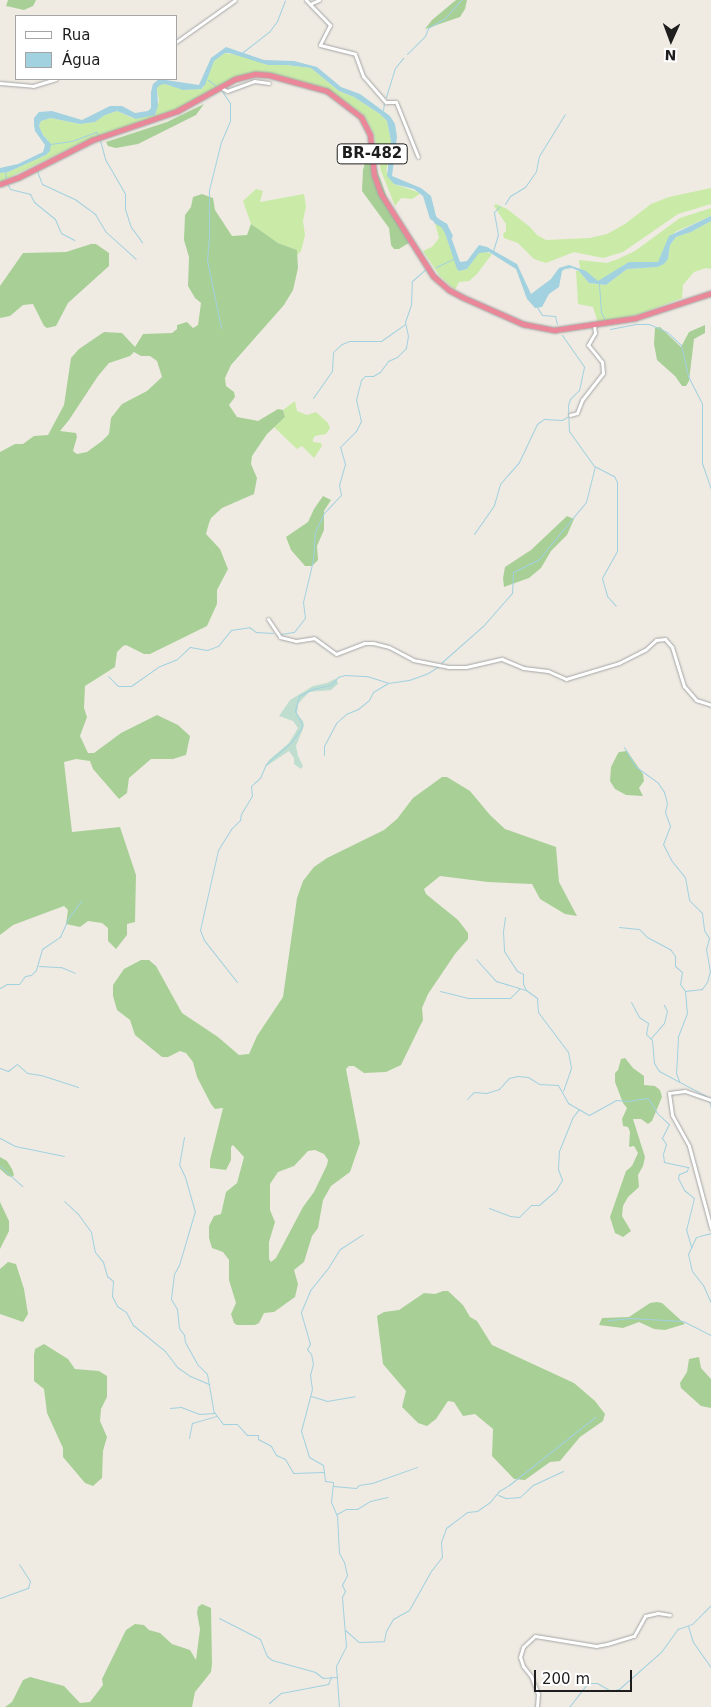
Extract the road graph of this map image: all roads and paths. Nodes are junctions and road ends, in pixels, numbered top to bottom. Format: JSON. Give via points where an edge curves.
{"nodes":[{"id":1,"x":235,"y":0,"type":"edge"},
{"id":2,"x":306,"y":0,"type":"edge"},
{"id":3,"x":319,"y":0,"type":"edge"},
{"id":4,"x":310,"y":4,"type":"junction"},
{"id":5,"x":178,"y":41,"type":"edge"},
{"id":6,"x":53,"y":80,"type":"edge"},
{"id":7,"x":0,"y":83,"type":"edge"},
{"id":8,"x":269,"y":83,"type":"dead end"},
{"id":9,"x":220,"y":87,"type":"junction"},
{"id":10,"x":418,"y":157,"type":"dead end"},
{"id":11,"x":0,"y":184,"type":"edge"},
{"id":12,"x":711,"y":293,"type":"edge"},
{"id":13,"x":594,"y":325,"type":"junction"},
{"id":14,"x":570,"y":414,"type":"dead end"},
{"id":15,"x":268,"y":619,"type":"dead end"},
{"id":16,"x":711,"y":705,"type":"edge"},
{"id":17,"x":711,"y":1100,"type":"edge"},
{"id":18,"x":711,"y":1228,"type":"edge"},
{"id":19,"x":670,"y":1615,"type":"dead end"},
{"id":20,"x":537,"y":1707,"type":"edge"}],
"edges":[{"from":1,"to":5,"type":"street"},
{"from":2,"to":4,"type":"street"},
{"from":3,"to":4,"type":"street"},
{"from":4,"to":10,"type":"street","via":[[330,25],[320,45],[355,54],[364,76],[387,102],[396,102]]},
{"from":6,"to":7,"type":"street","via":[[33,86]]},
{"from":8,"to":9,"type":"street","via":[[254,80],[227,91]]},
{"from":9,"to":11,"type":"highway","number":"BR-482","via":[[177,111],[92,140]]},
{"from":9,"to":13,"type":"highway","number":"BR-482","via":[[246,75],[269,74],[319,87],[333,94],[354,110],[366,126],[372,144],[374,174],[381,194],[440,283],[462,297],[533,328],[554,330]]},
{"from":12,"to":13,"type":"highway","number":"BR-482","via":[[635,318]]},
{"from":13,"to":14,"type":"street","via":[[594,334],[588,345],[602,362],[603,373],[582,400],[577,413]]},
{"from":15,"to":16,"type":"street","via":[[280,637],[296,641],[314,638],[336,654],[364,643],[373,643],[408,658],[448,667],[466,667],[502,659],[566,679],[627,660],[656,640],[664,639],[672,647],[684,686],[696,700]]},
{"from":17,"to":18,"type":"street","via":[[685,1091],[669,1093],[672,1115],[688,1146]]},
{"from":19,"to":20,"type":"street","via":[[645,1616],[634,1636],[596,1646],[535,1636],[523,1647],[520,1658],[538,1694]]}]}
